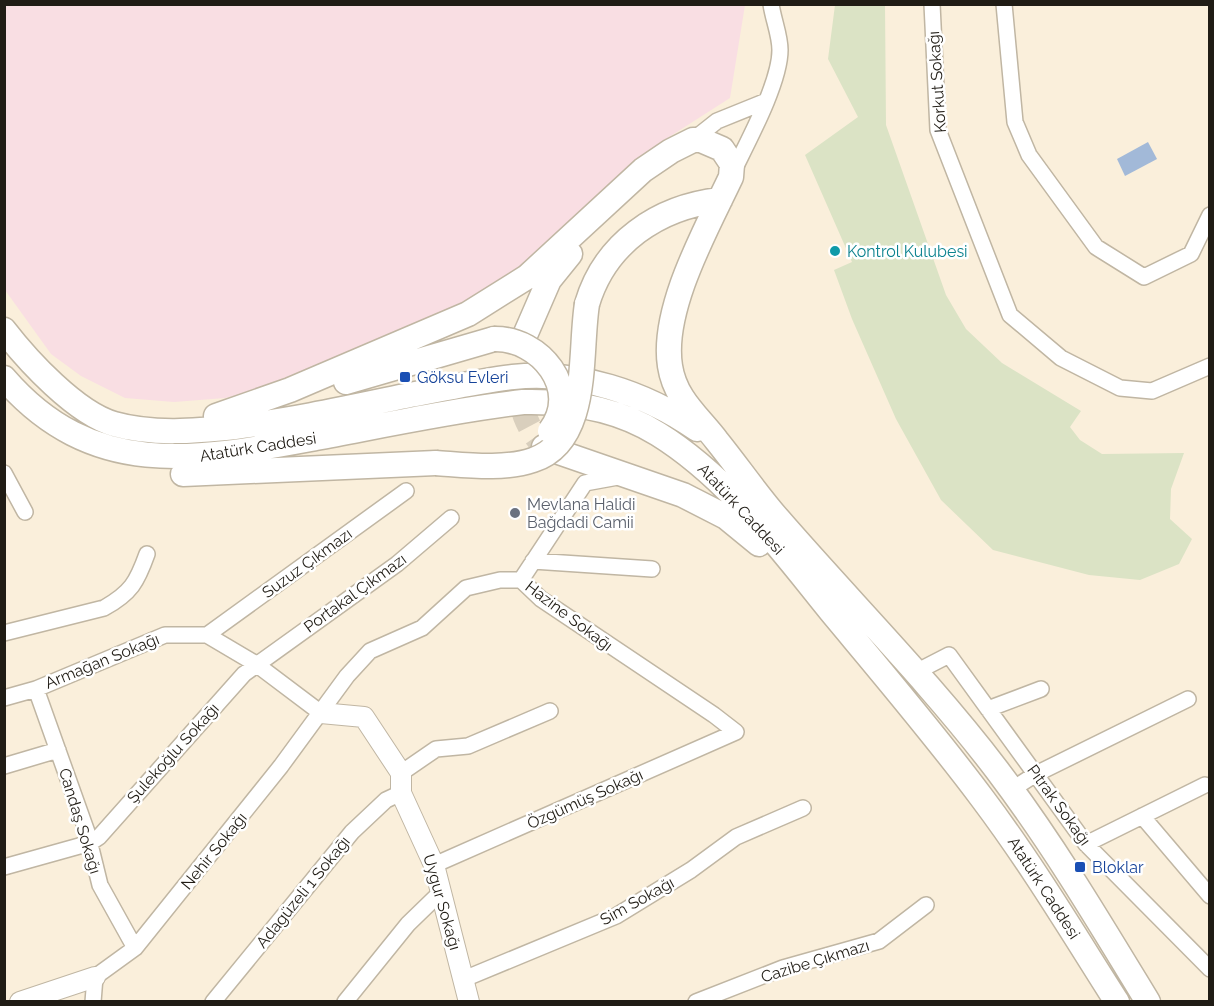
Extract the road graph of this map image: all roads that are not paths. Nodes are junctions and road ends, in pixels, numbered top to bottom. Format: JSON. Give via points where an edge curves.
{"nodes":[{"id":1,"x":771,"y":4,"type":"edge"},
{"id":2,"x":932,"y":4,"type":"edge"},
{"id":3,"x":1004,"y":4,"type":"edge"},
{"id":4,"x":764,"y":102,"type":"junction"},
{"id":5,"x":693,"y":140,"type":"junction"},
{"id":6,"x":730,"y":177,"type":"junction"},
{"id":7,"x":720,"y":200,"type":"junction"},
{"id":8,"x":1209,"y":215,"type":"edge"},
{"id":9,"x":4,"y":330,"type":"edge"},
{"id":10,"x":526,"y":333,"type":"tunnel mouth"},
{"id":11,"x":1209,"y":366,"type":"edge"},
{"id":12,"x":4,"y":378,"type":"edge"},
{"id":13,"x":216,"y":416,"type":"junction"},
{"id":14,"x":145,"y":430,"type":"junction"},
{"id":15,"x":85,"y":440,"type":"junction"},
{"id":16,"x":547,"y":448,"type":"joint"},
{"id":17,"x":732,"y":461,"type":"junction"},
{"id":18,"x":436,"y":463,"type":"junction"},
{"id":19,"x":4,"y":473,"type":"edge"},
{"id":20,"x":627,"y":476,"type":"junction"},
{"id":21,"x":580,"y":489,"type":"junction"},
{"id":22,"x":406,"y":491,"type":"dead end"},
{"id":23,"x":25,"y":512,"type":"dead end"},
{"id":24,"x":451,"y":518,"type":"dead end"},
{"id":25,"x":147,"y":554,"type":"dead end"},
{"id":26,"x":533,"y":561,"type":"junction"},
{"id":27,"x":651,"y":569,"type":"dead end"},
{"id":28,"x":798,"y":571,"type":"junction"},
{"id":29,"x":521,"y":580,"type":"junction"},
{"id":30,"x":4,"y":633,"type":"edge"},
{"id":31,"x":207,"y":635,"type":"junction"},
{"id":32,"x":256,"y":664,"type":"junction"},
{"id":33,"x":916,"y":672,"type":"junction"},
{"id":34,"x":36,"y":688,"type":"junction"},
{"id":35,"x":1041,"y":689,"type":"dead end"},
{"id":36,"x":4,"y":698,"type":"edge"},
{"id":37,"x":1188,"y":699,"type":"dead end"},
{"id":38,"x":988,"y":709,"type":"junction"},
{"id":39,"x":550,"y":711,"type":"dead end"},
{"id":40,"x":321,"y":713,"type":"junction"},
{"id":41,"x":736,"y":732,"type":"joint"},
{"id":42,"x":58,"y":750,"type":"junction"},
{"id":43,"x":4,"y":766,"type":"edge"},
{"id":44,"x":401,"y":773,"type":"junction"},
{"id":45,"x":1036,"y":774,"type":"junction"},
{"id":46,"x":1205,"y":785,"type":"dead end"},
{"id":47,"x":1011,"y":790,"type":"junction"},
{"id":48,"x":401,"y":793,"type":"junction"},
{"id":49,"x":803,"y":808,"type":"dead end"},
{"id":50,"x":1142,"y":816,"type":"junction"},
{"id":51,"x":90,"y":843,"type":"junction"},
{"id":52,"x":1086,"y":844,"type":"junction"},
{"id":53,"x":434,"y":865,"type":"junction"},
{"id":54,"x":4,"y":867,"type":"edge"},
{"id":55,"x":441,"y":892,"type":"junction"},
{"id":56,"x":1209,"y":896,"type":"edge"},
{"id":57,"x":926,"y":905,"type":"dead end"},
{"id":58,"x":135,"y":948,"type":"junction"},
{"id":59,"x":1209,"y":969,"type":"edge"},
{"id":60,"x":95,"y":977,"type":"junction"},
{"id":61,"x":464,"y":979,"type":"junction"},
{"id":62,"x":20,"y":1002,"type":"edge"},
{"id":63,"x":93,"y":1002,"type":"edge"},
{"id":64,"x":213,"y":1002,"type":"edge"},
{"id":65,"x":345,"y":1002,"type":"edge"},
{"id":66,"x":469,"y":1002,"type":"edge"},
{"id":67,"x":696,"y":1002,"type":"edge"},
{"id":68,"x":1117,"y":1002,"type":"edge"},
{"id":69,"x":1148,"y":1002,"type":"edge"}],
"edges":[{"from":1,"to":4,"type":"street","via":[[780,48],[778,67]]},
{"from":2,"to":11,"type":"street","name":"Korkut Sokağı","via":[[938,130],[1010,315],[1061,358],[1120,388],[1152,391]]},
{"from":3,"to":8,"type":"street","via":[[1015,122],[1029,155],[1096,247],[1144,277],[1191,255]]},
{"from":4,"to":5,"type":"street","via":[[717,121]]},
{"from":4,"to":6,"type":"street"},
{"from":5,"to":6,"type":"main road","via":[[711,142],[722,149],[732,164]]},
{"from":5,"to":10,"type":"main road","via":[[563,261],[549,280]]},
{"from":5,"to":13,"type":"main road","via":[[643,170],[527,277],[468,314],[290,390]]},
{"from":6,"to":7,"type":"main road"},
{"from":7,"to":17,"type":"main road","via":[[675,306],[668,335],[675,387],[685,405]]},
{"from":7,"to":18,"type":"main road","bridge":true,"via":[[697,203],[661,217],[626,239],[599,272],[587,304],[573,421],[557,447],[532,461]]},
{"from":9,"to":14,"type":"main road","via":[[57,387],[85,409],[112,424]]},
{"from":12,"to":15,"type":"main road","name":"Atatürk Caddesi","via":[[32,407]]},
{"from":13,"to":14,"type":"main road"},
{"from":13,"to":18,"type":"main road","bridge":true,"via":[[284,401],[494,339],[521,342],[533,348],[549,365],[558,383],[558,412],[544,439],[521,454]]},
{"from":14,"to":17,"type":"main road","via":[[195,431],[254,424],[514,377],[558,378],[595,383],[637,396],[688,423]]},
{"from":15,"to":18,"type":"main road","via":[[105,458],[151,473]]},
{"from":15,"to":28,"type":"main road","name":"Atatürk Caddesi","via":[[145,456],[204,457],[511,403],[566,402],[636,423],[675,445],[716,479]]},
{"from":16,"to":20,"type":"main road"},
{"from":16,"to":21,"type":"street","via":[[574,467]]},
{"from":17,"to":33,"type":"main road","name":"Atatürk Caddesi"},
{"from":19,"to":23,"type":"street"},
{"from":20,"to":21,"type":"street","via":[[591,480]]},
{"from":20,"to":28,"type":"main road","via":[[712,509]]},
{"from":21,"to":26,"type":"street"},
{"from":22,"to":31,"type":"street","name":"Suzuz Çıkmazı"},
{"from":24,"to":32,"type":"street","name":"Portakal Çıkmazı","via":[[397,564]]},
{"from":25,"to":30,"type":"street","via":[[136,584],[104,608]]},
{"from":26,"to":27,"type":"street"},
{"from":26,"to":29,"type":"street"},
{"from":28,"to":68,"type":"main road","name":"Atatürk Caddesi","via":[[982,798],[1029,863]]},
{"from":29,"to":40,"type":"street","name":"Hazine Sokaḡı","via":[[500,580],[466,588],[422,627],[370,651]]},
{"from":29,"to":41,"type":"street","name":"Hazine Sokaḡı","via":[[541,599]]},
{"from":31,"to":32,"type":"street"},
{"from":31,"to":34,"type":"street","name":"Armaḡan Sokaḡı","via":[[165,635]]},
{"from":32,"to":40,"type":"street"},
{"from":32,"to":51,"type":"street","name":"Şulekoğlu Sokaḡı"},
{"from":33,"to":38,"type":"street","name":"Pıtrak Sokağı","via":[[949,655]]},
{"from":33,"to":47,"type":"main road","name":"Atatürk Caddesi"},
{"from":34,"to":36,"type":"street","name":"Armaḡan Sokaḡı"},
{"from":34,"to":42,"type":"street","name":"Candaş Sokağı"},
{"from":35,"to":38,"type":"street"},
{"from":37,"to":45,"type":"street"},
{"from":38,"to":45,"type":"street","name":"Pıtrak Sokağı"},
{"from":39,"to":44,"type":"street","via":[[468,746],[436,749]]},
{"from":40,"to":44,"type":"street","via":[[364,717]]},
{"from":40,"to":58,"type":"street","name":"Nehir Sokağı"},
{"from":41,"to":53,"type":"street","name":"Özgümüş Sokağı"},
{"from":42,"to":43,"type":"street"},
{"from":42,"to":51,"type":"street","name":"Candaş Sokağı"},
{"from":44,"to":48,"type":"street","name":"Uygur Sokağı"},
{"from":45,"to":47,"type":"street"},
{"from":45,"to":52,"type":"street","name":"Pıtrak Sokağı"},
{"from":46,"to":50,"type":"street"},
{"from":47,"to":69,"type":"main road","name":"Atatürk Caddesi","via":[[1069,871]]},
{"from":48,"to":53,"type":"street","name":"Uygur Sokağı"},
{"from":48,"to":64,"type":"street","name":"Adagüzeli 1 Sokaḡı","via":[[386,800],[352,832]]},
{"from":49,"to":61,"type":"street","name":"Sim Sokağı","via":[[736,837],[616,916]]},
{"from":50,"to":52,"type":"street"},
{"from":50,"to":56,"type":"street"},
{"from":51,"to":54,"type":"street"},
{"from":51,"to":58,"type":"street","name":"Candaş Sokağı","via":[[103,892]]},
{"from":52,"to":59,"type":"street","name":"Pıtrak Sokağı"},
{"from":53,"to":55,"type":"street","name":"Uygur Sokağı"},
{"from":55,"to":61,"type":"street","name":"Uygur Sokağı"},
{"from":55,"to":65,"type":"street","via":[[408,924]]},
{"from":57,"to":67,"type":"street","name":"Cazibe Çıkmazı","via":[[879,942],[783,968]]},
{"from":58,"to":60,"type":"street","name":"Nehir Sokağı"},
{"from":60,"to":62,"type":"street"},
{"from":60,"to":63,"type":"street"},
{"from":61,"to":66,"type":"street","name":"Uygur Sokağı"}]}
